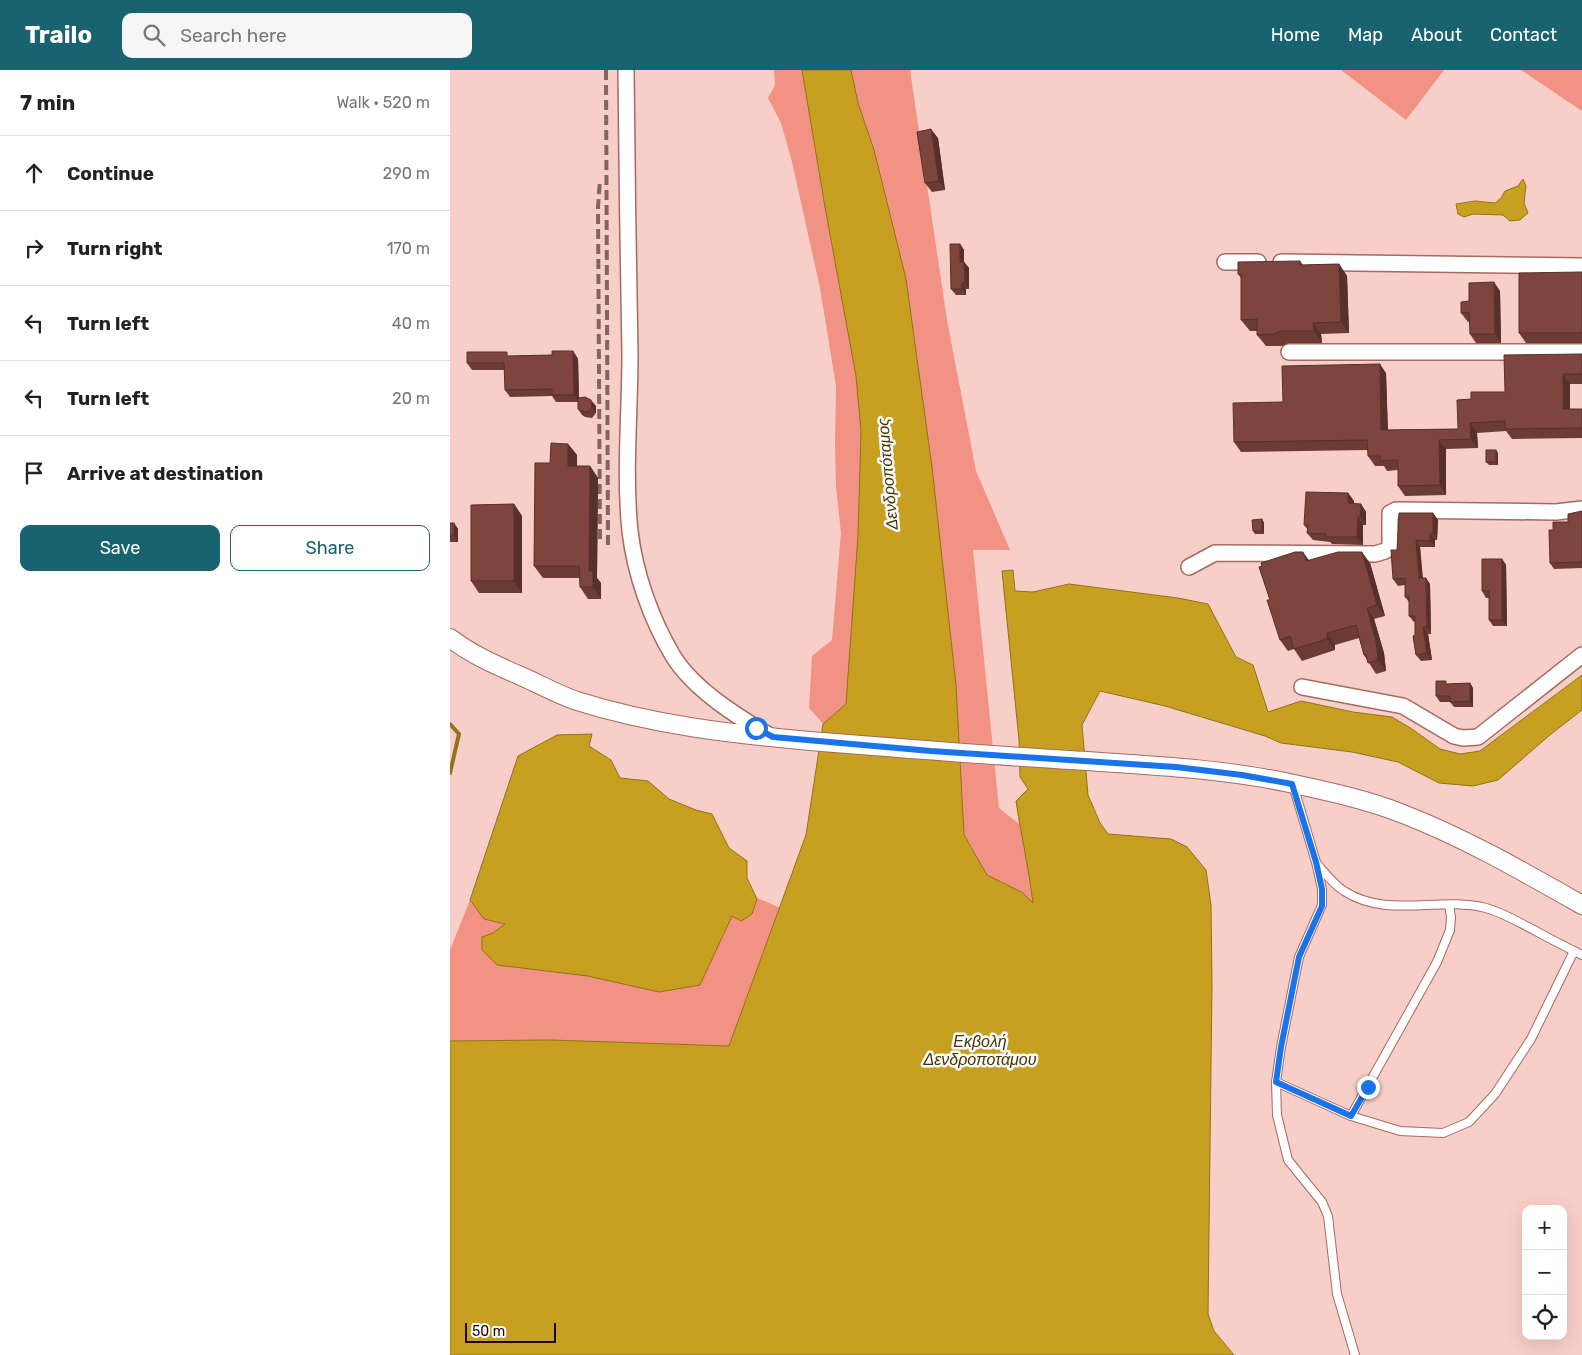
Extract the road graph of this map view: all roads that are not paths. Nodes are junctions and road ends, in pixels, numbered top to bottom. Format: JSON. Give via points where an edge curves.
{"nodes":[{"id":1,"x":626,"y":70,"type":"edge"},
{"id":2,"x":1225,"y":262,"type":"dead end"},
{"id":3,"x":1582,"y":266,"type":"edge"},
{"id":4,"x":1289,"y":352,"type":"dead end"},
{"id":5,"x":1582,"y":352,"type":"edge"},
{"id":6,"x":1582,"y":509,"type":"edge"},
{"id":7,"x":1189,"y":567,"type":"dead end"},
{"id":8,"x":450,"y":638,"type":"edge"},
{"id":9,"x":1582,"y":655,"type":"edge"},
{"id":10,"x":1302,"y":688,"type":"dead end"},
{"id":11,"x":773,"y":737,"type":"junction"},
{"id":12,"x":1292,"y":784,"type":"junction"},
{"id":13,"x":1316,"y":862,"type":"junction"},
{"id":14,"x":1449,"y":905,"type":"junction"},
{"id":15,"x":1582,"y":905,"type":"edge"},
{"id":16,"x":1574,"y":951,"type":"junction"},
{"id":17,"x":1582,"y":955,"type":"edge"},
{"id":18,"x":1276,"y":1082,"type":"junction"},
{"id":19,"x":1351,"y":1116,"type":"junction"},
{"id":20,"x":1355,"y":1355,"type":"edge"}],
"edges":[{"from":1,"to":11,"type":"street","via":[[628,486],[630,532],[636,562],[642,587],[674,657],[719,703]]},
{"from":2,"to":3,"type":"street"},
{"from":4,"to":5,"type":"street"},
{"from":6,"to":7,"type":"street","via":[[1556,512],[1396,510],[1390,513],[1390,547],[1385,552],[1215,553]]},
{"from":8,"to":11,"type":"street","via":[[491,663],[574,700],[634,717],[687,727]]},
{"from":9,"to":10,"type":"street","via":[[1478,737],[1454,736],[1403,706]]},
{"from":11,"to":12,"type":"street","via":[[1195,770]]},
{"from":12,"to":13,"type":"lane"},
{"from":12,"to":15,"type":"street","via":[[1348,796],[1446,832]]},
{"from":13,"to":14,"type":"lane","via":[[1342,890],[1357,899],[1378,905]]},
{"from":13,"to":18,"type":"lane","via":[[1322,906],[1299,957]]},
{"from":14,"to":16,"type":"lane","via":[[1485,908],[1510,916]]},
{"from":14,"to":19,"type":"lane","via":[[1450,930],[1437,962]]},
{"from":16,"to":17,"type":"lane"},
{"from":16,"to":19,"type":"lane","via":[[1531,1039],[1495,1094],[1469,1122],[1443,1133],[1400,1131]]},
{"from":18,"to":19,"type":"lane"},
{"from":18,"to":20,"type":"lane","via":[[1277,1116],[1288,1160],[1322,1202],[1328,1216],[1337,1294]]}]}
